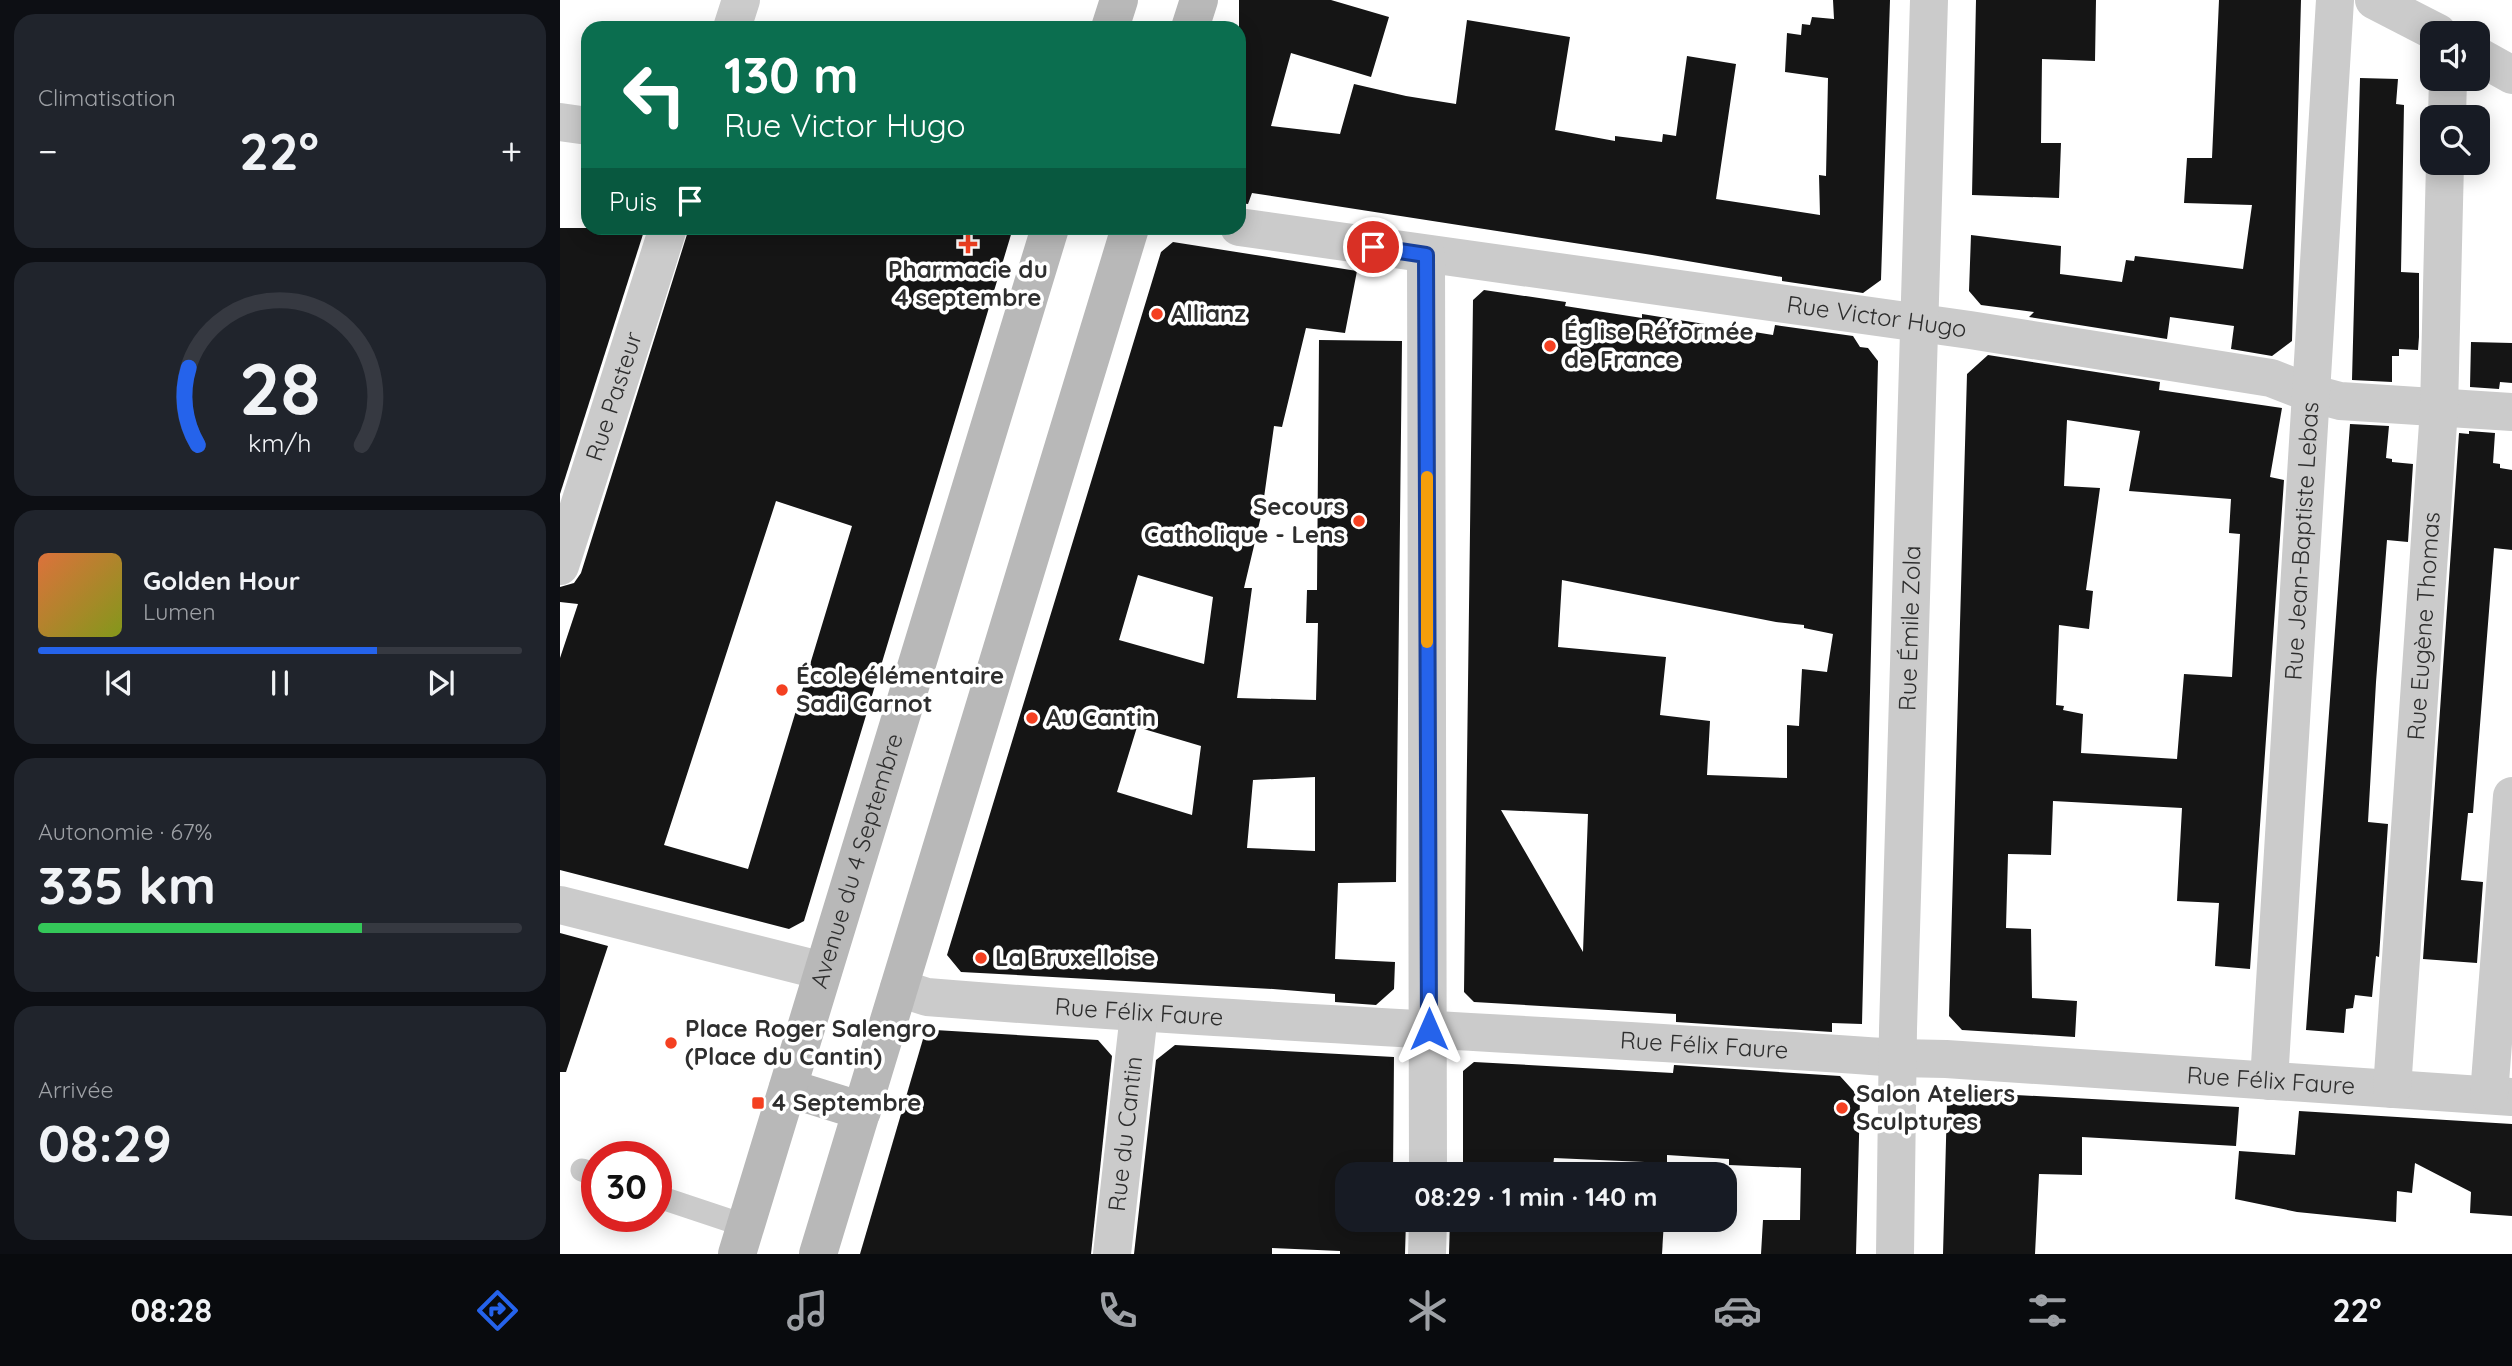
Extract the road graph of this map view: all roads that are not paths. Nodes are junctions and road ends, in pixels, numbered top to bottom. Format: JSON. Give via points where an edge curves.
{"nodes":[{"id":1,"x":741,"y":0,"type":"edge"},
{"id":2,"x":1119,"y":0,"type":"edge"},
{"id":3,"x":1199,"y":0,"type":"edge"},
{"id":4,"x":1929,"y":0,"type":"edge"},
{"id":5,"x":2335,"y":0,"type":"edge"},
{"id":6,"x":2374,"y":0,"type":"edge"},
{"id":7,"x":734,"y":21,"type":"edge"},
{"id":8,"x":1112,"y":21,"type":"edge"},
{"id":9,"x":1192,"y":21,"type":"edge"},
{"id":10,"x":2420,"y":24,"type":"edge"},
{"id":11,"x":2490,"y":62,"type":"edge"},
{"id":12,"x":2512,"y":75,"type":"edge"},
{"id":13,"x":560,"y":122,"type":"edge"},
{"id":14,"x":581,"y":125,"type":"edge"},
{"id":15,"x":2445,"y":175,"type":"edge"},
{"id":16,"x":1246,"y":229,"type":"edge"},
{"id":17,"x":666,"y":235,"type":"edge"},
{"id":18,"x":1047,"y":235,"type":"edge"},
{"id":19,"x":1128,"y":235,"type":"edge"},
{"id":20,"x":1426,"y":255,"type":"junction"},
{"id":21,"x":1919,"y":324,"type":"junction"},
{"id":22,"x":2310,"y":393,"type":"junction"},
{"id":23,"x":2439,"y":409,"type":"junction"},
{"id":24,"x":2512,"y":412,"type":"edge"},
{"id":25,"x":560,"y":566,"type":"edge"},
{"id":26,"x":2512,"y":796,"type":"edge"},
{"id":27,"x":560,"y":905,"type":"edge"},
{"id":28,"x":823,"y":971,"type":"junction"},
{"id":29,"x":899,"y":988,"type":"junction"},
{"id":30,"x":1139,"y":1014,"type":"junction"},
{"id":31,"x":1429,"y":1029,"type":"junction"},
{"id":32,"x":1897,"y":1058,"type":"junction"},
{"id":33,"x":2269,"y":1081,"type":"junction"},
{"id":34,"x":788,"y":1087,"type":"junction"},
{"id":35,"x":2392,"y":1089,"type":"junction"},
{"id":36,"x":2500,"y":1096,"type":"edge"},
{"id":37,"x":862,"y":1111,"type":"junction"},
{"id":38,"x":1428,"y":1162,"type":"edge"},
{"id":39,"x":672,"y":1204,"type":"edge"},
{"id":40,"x":1427,"y":1232,"type":"edge"},
{"id":41,"x":741,"y":1240,"type":"edge"},
{"id":42,"x":818,"y":1254,"type":"edge"},
{"id":43,"x":1112,"y":1254,"type":"edge"},
{"id":44,"x":1427,"y":1254,"type":"edge"},
{"id":45,"x":1895,"y":1254,"type":"edge"}],
"edges":[{"from":1,"to":7,"type":"street"},
{"from":2,"to":8,"type":"main road"},
{"from":3,"to":9,"type":"main road"},
{"from":4,"to":21,"type":"street","name":"Rue Émile Zola"},
{"from":5,"to":22,"type":"street","name":"Rue Jean-Baptiste Lebas"},
{"from":6,"to":10,"type":"street"},
{"from":11,"to":12,"type":"street"},
{"from":13,"to":14,"type":"street"},
{"from":15,"to":23,"type":"street","name":"Rue Eugène Thomas"},
{"from":16,"to":20,"type":"street","name":"Rue Victor Hugo"},
{"from":17,"to":25,"type":"street","name":"Rue Pasteur"},
{"from":18,"to":28,"type":"main road","name":"Avenue du 4 Septembre"},
{"from":19,"to":29,"type":"main road"},
{"from":20,"to":21,"type":"street","name":"Rue Victor Hugo"},
{"from":20,"to":31,"type":"street"},
{"from":21,"to":22,"type":"street","name":"Rue Victor Hugo","via":[[2271,377]]},
{"from":21,"to":32,"type":"street","name":"Rue Émile Zola"},
{"from":22,"to":23,"type":"street","name":"Rue Victor Hugo","via":[[2340,401]]},
{"from":22,"to":33,"type":"street","name":"Rue Jean-Baptiste Lebas"},
{"from":23,"to":24,"type":"street","name":"Rue Victor Hugo"},
{"from":23,"to":35,"type":"street","name":"Rue Eugène Thomas"},
{"from":26,"to":36,"type":"street"},
{"from":27,"to":28,"type":"street"},
{"from":28,"to":34,"type":"main road","name":"Avenue du 4 Septembre"},
{"from":29,"to":30,"type":"street","name":"Rue Félix Faure","via":[[927,997]]},
{"from":29,"to":37,"type":"main road"},
{"from":30,"to":31,"type":"street","name":"Rue Félix Faure"},
{"from":30,"to":43,"type":"street","name":"Rue du Cantin"},
{"from":31,"to":32,"type":"street","name":"Rue Félix Faure"},
{"from":31,"to":38,"type":"street"},
{"from":32,"to":33,"type":"street","name":"Rue Félix Faure"},
{"from":32,"to":45,"type":"street","name":"Rue Émile Zola"},
{"from":33,"to":35,"type":"street","name":"Rue Félix Faure"},
{"from":34,"to":37,"type":"main road"},
{"from":34,"to":41,"type":"main road","name":"Avenue du 4 Septembre"},
{"from":35,"to":36,"type":"street","name":"Rue Félix Faure"},
{"from":37,"to":42,"type":"main road"},
{"from":39,"to":41,"type":"lane"},
{"from":40,"to":44,"type":"street"}]}
